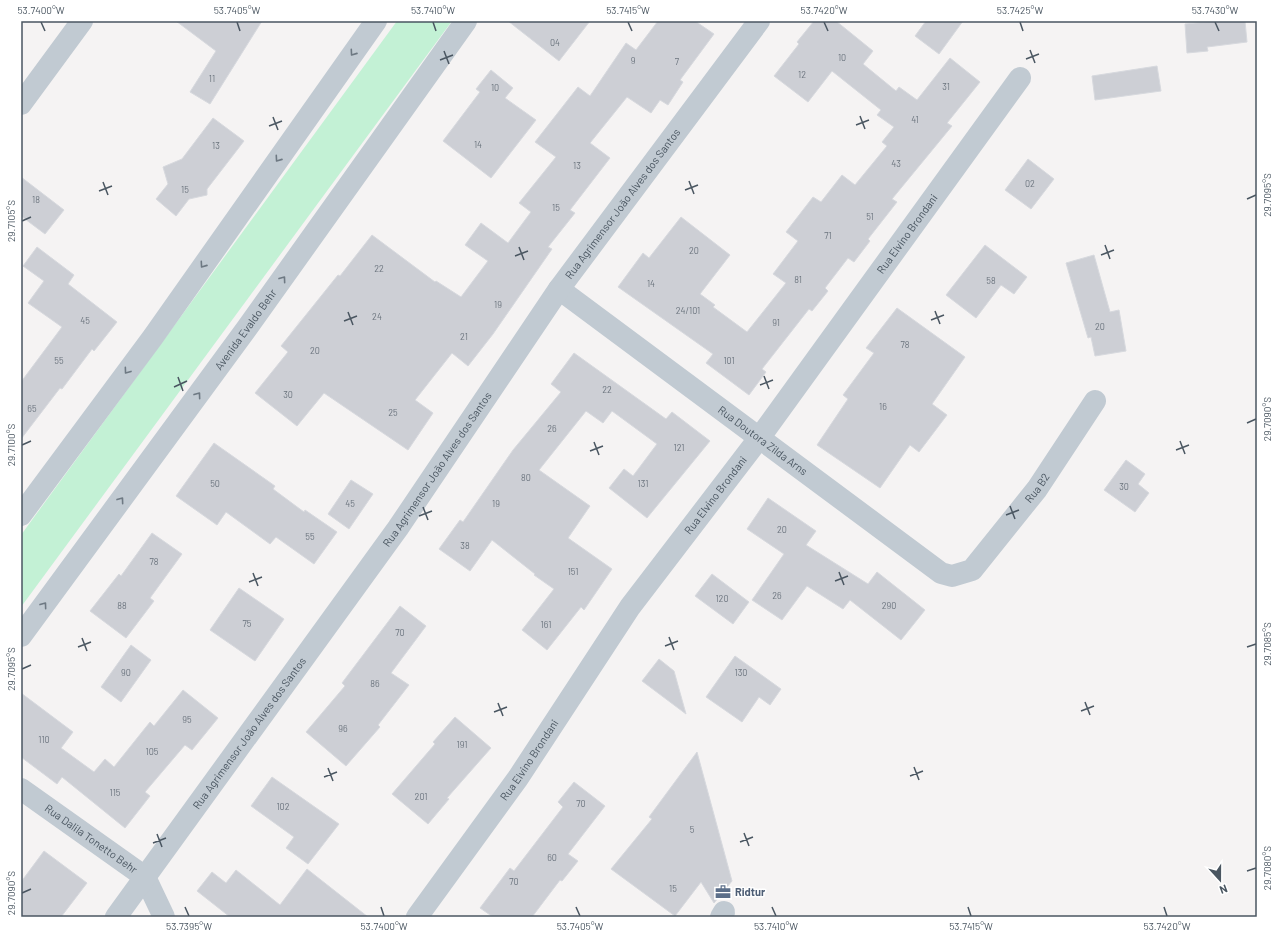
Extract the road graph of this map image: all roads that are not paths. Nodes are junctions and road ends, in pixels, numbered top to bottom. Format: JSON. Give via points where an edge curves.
{"nodes":[{"id":1,"x":82,"y":21,"type":"edge"},
{"id":2,"x":376,"y":21,"type":"edge"},
{"id":3,"x":466,"y":21,"type":"edge"},
{"id":4,"x":759,"y":21,"type":"edge"},
{"id":5,"x":1020,"y":78,"type":"dead end"},
{"id":6,"x":21,"y":104,"type":"edge"},
{"id":7,"x":559,"y":289,"type":"junction"},
{"id":8,"x":1095,"y":401,"type":"dead end"},
{"id":9,"x":760,"y":438,"type":"junction"},
{"id":10,"x":21,"y":515,"type":"edge"},
{"id":11,"x":972,"y":570,"type":"joint"},
{"id":12,"x":21,"y":636,"type":"edge"},
{"id":13,"x":21,"y":789,"type":"edge"},
{"id":14,"x":146,"y":877,"type":"junction"},
{"id":15,"x":116,"y":917,"type":"edge"},
{"id":16,"x":164,"y":917,"type":"edge"},
{"id":17,"x":417,"y":917,"type":"edge"}],
"edges":[{"from":1,"to":6,"type":"street"},
{"from":2,"to":10,"type":"street","one_way":true,"via":[[153,337]]},
{"from":12,"to":3,"type":"street","name":"Avenida Evaldo Behr","one_way":true,"via":[[247,328]]},
{"from":4,"to":7,"type":"street","name":"Rua Agrimensor João Alves dos Santos"},
{"from":5,"to":9,"type":"street","name":"Rua Elvino Brondani"},
{"from":7,"to":9,"type":"street","name":"Rua Doutora Zilda Arns"},
{"from":7,"to":14,"type":"street","name":"Rua Agrimensor João Alves dos Santos","via":[[398,528]]},
{"from":8,"to":11,"type":"street","name":"Rua B2","via":[[1037,489]]},
{"from":9,"to":11,"type":"street","name":"Rua Doutora Zilda Arns","via":[[941,574],[952,576]]},
{"from":9,"to":17,"type":"street","name":"Rua Elvino Brondani","via":[[630,607],[518,778]]},
{"from":13,"to":14,"type":"street","name":"Rua Dalila Tonetto Behr"},
{"from":14,"to":15,"type":"street","name":"Rua Agrimensor João Alves dos Santos"},
{"from":14,"to":16,"type":"street","name":"Rua Dalila Tonetto Behr"}]}
